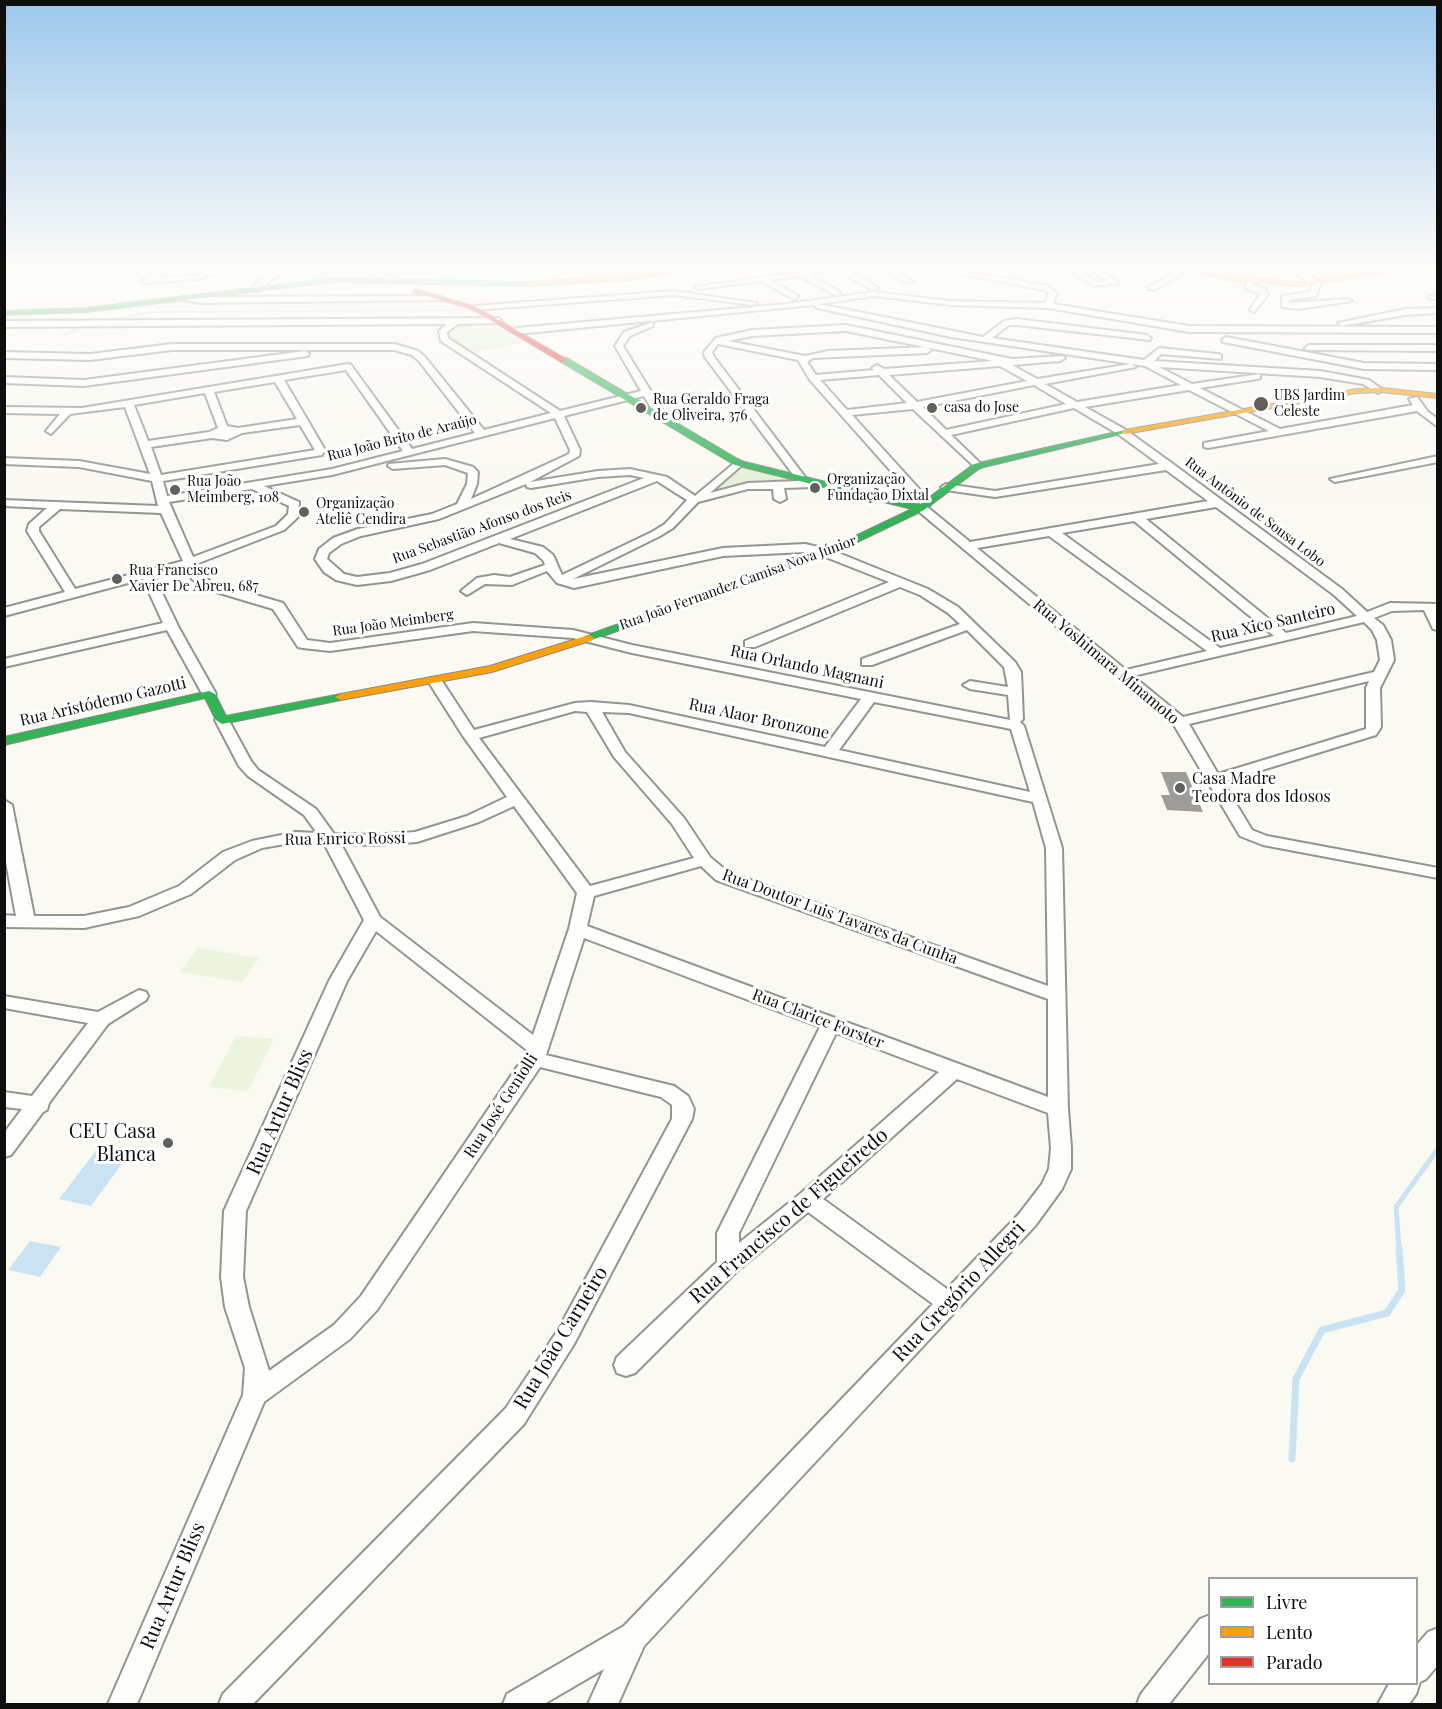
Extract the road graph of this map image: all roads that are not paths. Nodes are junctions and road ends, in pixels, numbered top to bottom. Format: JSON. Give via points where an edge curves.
{"nodes":[{"id":1,"x":140,"y":345,"type":"edge"},
{"id":2,"x":373,"y":345,"type":"edge"},
{"id":3,"x":378,"y":345,"type":"junction"},
{"id":4,"x":451,"y":345,"type":"edge"},
{"id":5,"x":540,"y":345,"type":"edge"},
{"id":6,"x":620,"y":345,"type":"edge"},
{"id":7,"x":713,"y":345,"type":"edge"},
{"id":8,"x":735,"y":345,"type":"edge"},
{"id":9,"x":935,"y":345,"type":"edge"},
{"id":10,"x":1019,"y":345,"type":"edge"},
{"id":11,"x":1252,"y":345,"type":"edge"},
{"id":12,"x":1269,"y":348,"type":"junction"},
{"id":13,"x":1437,"y":348,"type":"edge"},
{"id":14,"x":955,"y":349,"type":"junction"},
{"id":15,"x":862,"y":352,"type":"junction"},
{"id":16,"x":4,"y":355,"type":"edge"},
{"id":17,"x":1086,"y":356,"type":"junction"},
{"id":18,"x":804,"y":358,"type":"junction"},
{"id":19,"x":1008,"y":362,"type":"junction"},
{"id":20,"x":1146,"y":363,"type":"junction"},
{"id":21,"x":1437,"y":367,"type":"edge"},
{"id":22,"x":1262,"y":370,"type":"junction"},
{"id":23,"x":1285,"y":371,"type":"junction"},
{"id":24,"x":882,"y":372,"type":"junction"},
{"id":25,"x":813,"y":378,"type":"junction"},
{"id":26,"x":4,"y":380,"type":"edge"},
{"id":27,"x":279,"y":380,"type":"junction"},
{"id":28,"x":1037,"y":382,"type":"junction"},
{"id":29,"x":1190,"y":387,"type":"junction"},
{"id":30,"x":209,"y":390,"type":"junction"},
{"id":31,"x":1379,"y":390,"type":"junction"},
{"id":32,"x":647,"y":392,"type":"junction"},
{"id":33,"x":1406,"y":392,"type":"junction"},
{"id":34,"x":1437,"y":394,"type":"edge"},
{"id":35,"x":628,"y":397,"type":"junction"},
{"id":36,"x":128,"y":402,"type":"junction"},
{"id":37,"x":1076,"y":405,"type":"junction"},
{"id":38,"x":915,"y":406,"type":"junction"},
{"id":39,"x":1420,"y":407,"type":"junction"},
{"id":40,"x":4,"y":410,"type":"edge"},
{"id":41,"x":1238,"y":411,"type":"junction"},
{"id":42,"x":66,"y":412,"type":"junction"},
{"id":43,"x":845,"y":412,"type":"junction"},
{"id":44,"x":558,"y":414,"type":"junction"},
{"id":45,"x":663,"y":419,"type":"junction"},
{"id":46,"x":304,"y":421,"type":"junction"},
{"id":47,"x":1437,"y":424,"type":"edge"},
{"id":48,"x":51,"y":431,"type":"dead end"},
{"id":49,"x":1122,"y":432,"type":"junction"},
{"id":50,"x":1278,"y":432,"type":"junction"},
{"id":51,"x":482,"y":434,"type":"junction"},
{"id":52,"x":945,"y":434,"type":"junction"},
{"id":53,"x":143,"y":445,"type":"junction"},
{"id":54,"x":1208,"y":446,"type":"dead end"},
{"id":55,"x":233,"y":447,"type":"junction"},
{"id":56,"x":410,"y":453,"type":"junction"},
{"id":57,"x":1437,"y":459,"type":"edge"},
{"id":58,"x":4,"y":461,"type":"edge"},
{"id":59,"x":738,"y":464,"type":"junction"},
{"id":60,"x":976,"y":466,"type":"junction"},
{"id":61,"x":1169,"y":466,"type":"junction"},
{"id":62,"x":332,"y":472,"type":"junction"},
{"id":63,"x":657,"y":477,"type":"junction"},
{"id":64,"x":157,"y":478,"type":"junction"},
{"id":65,"x":1335,"y":479,"type":"dead end"},
{"id":66,"x":803,"y":480,"type":"junction"},
{"id":67,"x":778,"y":483,"type":"junction"},
{"id":68,"x":818,"y":484,"type":"junction"},
{"id":69,"x":254,"y":486,"type":"junction"},
{"id":70,"x":946,"y":487,"type":"junction"},
{"id":71,"x":509,"y":488,"type":"junction"},
{"id":72,"x":780,"y":499,"type":"dead end"},
{"id":73,"x":694,"y":500,"type":"junction"},
{"id":74,"x":4,"y":502,"type":"edge"},
{"id":75,"x":1218,"y":503,"type":"junction"},
{"id":76,"x":163,"y":505,"type":"junction"},
{"id":77,"x":57,"y":506,"type":"junction"},
{"id":78,"x":462,"y":506,"type":"junction"},
{"id":79,"x":923,"y":506,"type":"junction"},
{"id":80,"x":1135,"y":516,"type":"junction"},
{"id":81,"x":1052,"y":532,"type":"junction"},
{"id":82,"x":498,"y":539,"type":"junction"},
{"id":83,"x":969,"y":546,"type":"junction"},
{"id":84,"x":827,"y":553,"type":"junction"},
{"id":85,"x":188,"y":563,"type":"junction"},
{"id":86,"x":551,"y":567,"type":"junction"},
{"id":87,"x":148,"y":575,"type":"junction"},
{"id":88,"x":561,"y":580,"type":"junction"},
{"id":89,"x":901,"y":582,"type":"junction"},
{"id":90,"x":467,"y":591,"type":"dead end"},
{"id":91,"x":72,"y":594,"type":"junction"},
{"id":92,"x":1433,"y":606,"type":"edge"},
{"id":93,"x":4,"y":612,"type":"edge"},
{"id":94,"x":1369,"y":617,"type":"junction"},
{"id":95,"x":171,"y":625,"type":"junction"},
{"id":96,"x":969,"y":625,"type":"junction"},
{"id":97,"x":1437,"y":626,"type":"edge"},
{"id":98,"x":592,"y":637,"type":"junction"},
{"id":99,"x":1283,"y":637,"type":"junction"},
{"id":100,"x":750,"y":644,"type":"dead end"},
{"id":101,"x":1216,"y":652,"type":"junction"},
{"id":102,"x":867,"y":662,"type":"dead end"},
{"id":103,"x":4,"y":663,"type":"edge"},
{"id":104,"x":1122,"y":675,"type":"junction"},
{"id":105,"x":1378,"y":675,"type":"junction"},
{"id":106,"x":435,"y":681,"type":"junction"},
{"id":107,"x":970,"y":686,"type":"dead end"},
{"id":108,"x":1014,"y":692,"type":"junction"},
{"id":109,"x":209,"y":694,"type":"junction"},
{"id":110,"x":868,"y":698,"type":"junction"},
{"id":111,"x":591,"y":706,"type":"junction"},
{"id":112,"x":222,"y":720,"type":"junction"},
{"id":113,"x":1016,"y":722,"type":"junction"},
{"id":114,"x":1180,"y":722,"type":"junction"},
{"id":115,"x":470,"y":736,"type":"junction"},
{"id":116,"x":4,"y":741,"type":"edge"},
{"id":117,"x":829,"y":753,"type":"junction"},
{"id":118,"x":1214,"y":780,"type":"junction"},
{"id":119,"x":518,"y":798,"type":"junction"},
{"id":120,"x":1041,"y":799,"type":"junction"},
{"id":121,"x":4,"y":805,"type":"edge"},
{"id":122,"x":330,"y":839,"type":"junction"},
{"id":123,"x":9,"y":840,"type":"edge"},
{"id":124,"x":704,"y":860,"type":"junction"},
{"id":125,"x":1437,"y":873,"type":"edge"},
{"id":126,"x":586,"y":893,"type":"junction"},
{"id":127,"x":373,"y":920,"type":"junction"},
{"id":128,"x":4,"y":921,"type":"edge"},
{"id":129,"x":26,"y":921,"type":"junction"},
{"id":130,"x":578,"y":929,"type":"junction"},
{"id":131,"x":139,"y":996,"type":"dead end"},
{"id":132,"x":1058,"y":996,"type":"junction"},
{"id":133,"x":4,"y":1002,"type":"edge"},
{"id":134,"x":101,"y":1019,"type":"junction"},
{"id":135,"x":831,"y":1024,"type":"junction"},
{"id":136,"x":537,"y":1054,"type":"junction"},
{"id":137,"x":954,"y":1070,"type":"junction"},
{"id":138,"x":4,"y":1099,"type":"edge"},
{"id":139,"x":40,"y":1105,"type":"junction"},
{"id":140,"x":1058,"y":1109,"type":"junction"},
{"id":141,"x":4,"y":1149,"type":"edge"},
{"id":142,"x":808,"y":1200,"type":"junction"},
{"id":143,"x":728,"y":1265,"type":"junction"},
{"id":144,"x":949,"y":1303,"type":"junction"},
{"id":145,"x":626,"y":1365,"type":"dead end"},
{"id":146,"x":255,"y":1395,"type":"junction"},
{"id":147,"x":1208,"y":1630,"type":"edge"},
{"id":148,"x":634,"y":1636,"type":"junction"},
{"id":149,"x":1437,"y":1642,"type":"edge"},
{"id":150,"x":1418,"y":1666,"type":"edge"},
{"id":151,"x":1405,"y":1685,"type":"edge"},
{"id":152,"x":122,"y":1704,"type":"edge"},
{"id":153,"x":233,"y":1704,"type":"edge"},
{"id":154,"x":517,"y":1704,"type":"edge"},
{"id":155,"x":603,"y":1704,"type":"edge"},
{"id":156,"x":1151,"y":1704,"type":"edge"},
{"id":157,"x":1392,"y":1704,"type":"edge"}],
"edges":[{"from":1,"to":16,"type":"street","via":[[90,357]]},
{"from":2,"to":3,"type":"street"},
{"from":3,"to":26,"type":"street","via":[[93,382]]},
{"from":3,"to":51,"type":"street","via":[[407,350],[422,359]]},
{"from":4,"to":44,"type":"street"},
{"from":5,"to":35,"type":"main road"},
{"from":6,"to":32,"type":"street"},
{"from":7,"to":66,"type":"street","via":[[708,352],[710,357]]},
{"from":8,"to":18,"type":"street"},
{"from":9,"to":14,"type":"street"},
{"from":10,"to":17,"type":"street"},
{"from":11,"to":12,"type":"street"},
{"from":12,"to":13,"type":"street"},
{"from":12,"to":21,"type":"street","via":[[1376,367]]},
{"from":14,"to":15,"type":"street"},
{"from":14,"to":19,"type":"street"},
{"from":15,"to":18,"type":"street"},
{"from":15,"to":24,"type":"street"},
{"from":17,"to":19,"type":"street"},
{"from":17,"to":20,"type":"street"},
{"from":18,"to":25,"type":"street","name":"Rua Yoshimara Minamoto","via":[[803,366]]},
{"from":19,"to":24,"type":"street"},
{"from":19,"to":28,"type":"street","name":"Rua Antônio de Sousa Lobo"},
{"from":20,"to":22,"type":"street"},
{"from":20,"to":22,"type":"street","via":[[1155,353],[1164,351],[1205,355]]},
{"from":20,"to":28,"type":"street"},
{"from":20,"to":29,"type":"street"},
{"from":22,"to":23,"type":"street"},
{"from":23,"to":29,"type":"street"},
{"from":23,"to":31,"type":"street","via":[[1352,379]]},
{"from":24,"to":25,"type":"street"},
{"from":24,"to":38,"type":"street"},
{"from":25,"to":43,"type":"street","name":"Rua Yoshimara Minamoto"},
{"from":27,"to":30,"type":"street"},
{"from":27,"to":46,"type":"street"},
{"from":27,"to":56,"type":"street","via":[[351,368]]},
{"from":28,"to":37,"type":"street","name":"Rua Antônio de Sousa Lobo"},
{"from":28,"to":38,"type":"street"},
{"from":29,"to":37,"type":"street"},
{"from":29,"to":41,"type":"street"},
{"from":30,"to":36,"type":"street"},
{"from":30,"to":55,"type":"street"},
{"from":31,"to":33,"type":"main road","name":"Rua João Fernandez Camisa Nova Júnior"},
{"from":31,"to":41,"type":"main road","name":"Rua João Fernandez Camisa Nova Júnior"},
{"from":32,"to":35,"type":"street","name":"Rua João Brito de Araújo"},
{"from":32,"to":45,"type":"street"},
{"from":33,"to":34,"type":"main road","name":"Rua João Fernandez Camisa Nova Júnior"},
{"from":33,"to":39,"type":"street"},
{"from":35,"to":44,"type":"street","name":"Rua João Brito de Araújo"},
{"from":35,"to":45,"type":"main road"},
{"from":36,"to":42,"type":"street"},
{"from":36,"to":53,"type":"street","name":"Rua João Meimberg"},
{"from":37,"to":49,"type":"street","name":"Rua Antônio de Sousa Lobo"},
{"from":37,"to":52,"type":"street"},
{"from":38,"to":43,"type":"street"},
{"from":38,"to":52,"type":"street"},
{"from":39,"to":47,"type":"street"},
{"from":39,"to":50,"type":"street"},
{"from":40,"to":42,"type":"street"},
{"from":41,"to":49,"type":"main road","name":"Rua João Fernandez Camisa Nova Júnior"},
{"from":41,"to":50,"type":"street"},
{"from":42,"to":48,"type":"street"},
{"from":43,"to":79,"type":"street","name":"Rua Yoshimara Minamoto"},
{"from":44,"to":51,"type":"street","name":"Rua João Brito de Araújo"},
{"from":44,"to":71,"type":"street","name":"Rua Sebastião Afonso dos Reis","via":[[576,450],[574,456]]},
{"from":45,"to":59,"type":"main road"},
{"from":46,"to":55,"type":"street","via":[[238,431]]},
{"from":46,"to":55,"type":"street","via":[[320,450],[312,454]]},
{"from":49,"to":60,"type":"main road","name":"Rua João Fernandez Camisa Nova Júnior"},
{"from":49,"to":61,"type":"street","name":"Rua Antônio de Sousa Lobo"},
{"from":50,"to":54,"type":"street"},
{"from":51,"to":56,"type":"street","name":"Rua João Brito de Araújo"},
{"from":52,"to":60,"type":"street"},
{"from":53,"to":55,"type":"street","via":[[213,435]]},
{"from":53,"to":64,"type":"street","name":"Rua João Meimberg"},
{"from":55,"to":64,"type":"street"},
{"from":56,"to":62,"type":"street","name":"Rua João Brito de Araújo"},
{"from":57,"to":65,"type":"street"},
{"from":58,"to":64,"type":"street","via":[[79,464]]},
{"from":59,"to":66,"type":"main road"},
{"from":59,"to":73,"type":"street"},
{"from":60,"to":70,"type":"main road","name":"Rua João Fernandez Camisa Nova Júnior"},
{"from":61,"to":70,"type":"street","via":[[995,495]]},
{"from":61,"to":75,"type":"street","name":"Rua Antônio de Sousa Lobo"},
{"from":62,"to":69,"type":"street","name":"Rua João Brito de Araújo"},
{"from":62,"to":78,"type":"street","via":[[429,462],[462,465],[473,476]]},
{"from":63,"to":71,"type":"street","via":[[612,473]]},
{"from":63,"to":73,"type":"street"},
{"from":63,"to":82,"type":"street","name":"Rua Sebastião Afonso dos Reis"},
{"from":64,"to":76,"type":"street","name":"Rua João Meimberg"},
{"from":66,"to":68,"type":"main road"},
{"from":67,"to":68,"type":"street"},
{"from":67,"to":72,"type":"street"},
{"from":67,"to":73,"type":"street","via":[[735,488]]},
{"from":68,"to":79,"type":"main road"},
{"from":69,"to":76,"type":"street","name":"Rua João Brito de Araújo"},
{"from":69,"to":85,"type":"street","via":[[291,500],[295,504],[294,515],[280,528]]},
{"from":70,"to":79,"type":"main road","name":"Rua João Fernandez Camisa Nova Júnior"},
{"from":71,"to":78,"type":"street","name":"Rua Sebastião Afonso dos Reis"},
{"from":73,"to":88,"type":"street","via":[[657,534]]},
{"from":74,"to":77,"type":"street","name":"Rua João Brito de Araújo"},
{"from":75,"to":80,"type":"street"},
{"from":75,"to":94,"type":"street","name":"Rua Antônio de Sousa Lobo"},
{"from":76,"to":77,"type":"street","name":"Rua João Brito de Araújo"},
{"from":76,"to":85,"type":"street","name":"Rua João Meimberg"},
{"from":77,"to":91,"type":"street","via":[[33,526],[33,531]]},
{"from":78,"to":82,"type":"street","name":"Rua Sebastião Afonso dos Reis","via":[[418,523],[346,537],[326,548],[321,559],[340,577],[367,581],[426,567]]},
{"from":79,"to":83,"type":"street","name":"Rua Yoshimara Minamoto"},
{"from":79,"to":84,"type":"main road","name":"Rua João Fernandez Camisa Nova Júnior"},
{"from":80,"to":81,"type":"street"},
{"from":80,"to":99,"type":"street"},
{"from":81,"to":83,"type":"street"},
{"from":81,"to":101,"type":"street"},
{"from":82,"to":86,"type":"street","via":[[539,550],[549,558]]},
{"from":83,"to":104,"type":"street","name":"Rua Yoshimara Minamoto"},
{"from":84,"to":88,"type":"street","name":"Rua Gregório Allegri","via":[[805,548],[752,549],[659,564],[580,584]]},
{"from":84,"to":89,"type":"street","name":"Rua Gregório Allegri"},
{"from":84,"to":98,"type":"main road","name":"Rua João Fernandez Camisa Nova Júnior"},
{"from":85,"to":87,"type":"street"},
{"from":85,"to":98,"type":"street","name":"Rua João Meimberg","via":[[207,585],[278,606],[299,640],[309,646],[356,645],[473,627]]},
{"from":86,"to":88,"type":"street"},
{"from":86,"to":90,"type":"street","via":[[512,581],[487,579]]},
{"from":87,"to":91,"type":"street"},
{"from":87,"to":95,"type":"street"},
{"from":89,"to":96,"type":"street","name":"Rua Gregório Allegri","via":[[940,600]]},
{"from":89,"to":100,"type":"street"},
{"from":91,"to":93,"type":"street"},
{"from":92,"to":94,"type":"street","name":"Rua Xico Santeiro","via":[[1390,606]]},
{"from":92,"to":97,"type":"street"},
{"from":94,"to":99,"type":"street","name":"Rua Xico Santeiro"},
{"from":94,"to":105,"type":"street","via":[[1387,652],[1385,667]]},
{"from":95,"to":103,"type":"street"},
{"from":95,"to":109,"type":"street"},
{"from":96,"to":102,"type":"street"},
{"from":96,"to":108,"type":"street","name":"Rua Gregório Allegri","via":[[1010,665]]},
{"from":98,"to":106,"type":"main road","name":"Rua João Fernandez Camisa Nova Júnior","via":[[514,663]]},
{"from":98,"to":110,"type":"street","name":"Rua Orlando Magnani","via":[[632,649]]},
{"from":99,"to":101,"type":"street","name":"Rua Xico Santeiro"},
{"from":101,"to":104,"type":"street","name":"Rua Xico Santeiro"},
{"from":104,"to":114,"type":"street","name":"Rua Yoshimara Minamoto"},
{"from":105,"to":114,"type":"street"},
{"from":105,"to":118,"type":"street","via":[[1373,688],[1371,732]]},
{"from":106,"to":112,"type":"main road","name":"Rua João Fernandez Camisa Nova Júnior"},
{"from":106,"to":115,"type":"street"},
{"from":107,"to":108,"type":"street"},
{"from":108,"to":113,"type":"street","name":"Rua Gregório Allegri"},
{"from":109,"to":112,"type":"main road"},
{"from":109,"to":116,"type":"main road","name":"Rua Aristódemo Gazotti"},
{"from":110,"to":113,"type":"street","name":"Rua Orlando Magnani"},
{"from":110,"to":117,"type":"street"},
{"from":111,"to":115,"type":"street","name":"Rua Alaor Bronzone","via":[[561,710]]},
{"from":111,"to":117,"type":"street","name":"Rua Alaor Bronzone","via":[[629,709]]},
{"from":111,"to":124,"type":"street","name":"Rua Doutor Luis Tavares da Cunha","via":[[619,754],[678,821]]},
{"from":112,"to":122,"type":"street","via":[[253,773],[301,803]]},
{"from":113,"to":120,"type":"street","name":"Rua Gregório Allegri"},
{"from":114,"to":118,"type":"street","name":"Rua Yoshimara Minamoto"},
{"from":115,"to":119,"type":"street"},
{"from":117,"to":120,"type":"street","name":"Rua Alaor Bronzone"},
{"from":118,"to":125,"type":"street","name":"Rua Yoshimara Minamoto","via":[[1241,827],[1253,837]]},
{"from":119,"to":122,"type":"street","name":"Rua Enrico Rossi","via":[[425,836],[394,840]]},
{"from":119,"to":126,"type":"street"},
{"from":120,"to":132,"type":"street","name":"Rua Gregório Allegri","via":[[1054,848]]},
{"from":121,"to":123,"type":"street"},
{"from":122,"to":127,"type":"street"},
{"from":122,"to":129,"type":"street","name":"Rua Enrico Rossi","via":[[296,837],[239,850],[185,890],[133,912],[84,922]]},
{"from":123,"to":129,"type":"street"},
{"from":124,"to":126,"type":"street"},
{"from":124,"to":132,"type":"street","name":"Rua Doutor Luis Tavares da Cunha","via":[[730,880]]},
{"from":126,"to":130,"type":"street","name":"Rua José Geniolli"},
{"from":127,"to":136,"type":"street"},
{"from":127,"to":146,"type":"street","name":"Rua Artur Bliss","via":[[338,981],[235,1211],[232,1277],[237,1307],[257,1368]]},
{"from":128,"to":129,"type":"street","name":"Rua Enrico Rossi"},
{"from":130,"to":135,"type":"street","name":"Rua Clarice Forster"},
{"from":130,"to":136,"type":"street","name":"Rua José Geniolli"},
{"from":131,"to":134,"type":"street"},
{"from":132,"to":140,"type":"street","name":"Rua Gregório Allegri"},
{"from":133,"to":134,"type":"street"},
{"from":134,"to":139,"type":"street"},
{"from":135,"to":137,"type":"street","name":"Rua Clarice Forster"},
{"from":135,"to":143,"type":"street","via":[[728,1233]]},
{"from":136,"to":146,"type":"street","name":"Rua José Geniolli","via":[[369,1304],[342,1332]]},
{"from":136,"to":153,"type":"street","name":"Rua João Carneiro","via":[[667,1091],[681,1101],[682,1119],[566,1337],[515,1416]]},
{"from":137,"to":140,"type":"street","name":"Rua Clarice Forster"},
{"from":137,"to":142,"type":"street","name":"Rua Francisco de Figueiredo"},
{"from":138,"to":139,"type":"street"},
{"from":139,"to":141,"type":"street"},
{"from":140,"to":144,"type":"street","name":"Rua Gregório Allegri","via":[[1060,1169],[1051,1189]]},
{"from":142,"to":143,"type":"street","name":"Rua Francisco de Figueiredo"},
{"from":142,"to":144,"type":"street"},
{"from":143,"to":145,"type":"street","name":"Rua Francisco de Figueiredo"},
{"from":144,"to":148,"type":"street","name":"Rua Gregório Allegri"},
{"from":146,"to":152,"type":"street","name":"Rua Artur Bliss"},
{"from":147,"to":156,"type":"street"},
{"from":148,"to":154,"type":"street","name":"Rua Gregório Allegri"},
{"from":148,"to":155,"type":"street"},
{"from":149,"to":150,"type":"street"},
{"from":151,"to":157,"type":"street"}]}
